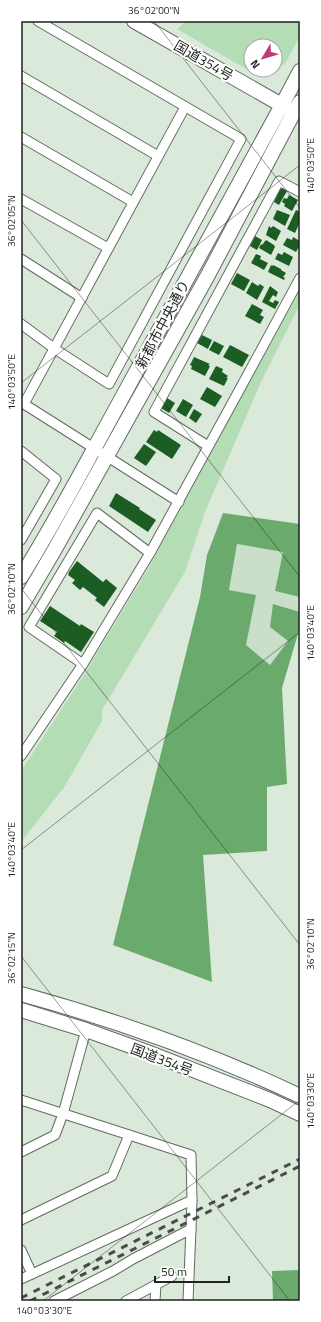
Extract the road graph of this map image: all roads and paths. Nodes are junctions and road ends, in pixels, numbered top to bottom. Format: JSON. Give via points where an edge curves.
{"nodes":[{"id":1,"x":38,"y":21,"type":"edge"},
{"id":2,"x":134,"y":21,"type":"edge"},
{"id":3,"x":300,"y":71,"type":"edge"},
{"id":4,"x":21,"y":76,"type":"edge"},
{"id":5,"x":282,"y":105,"type":"junction"},
{"id":6,"x":185,"y":107,"type":"junction"},
{"id":7,"x":297,"y":107,"type":"edge"},
{"id":8,"x":21,"y":137,"type":"edge"},
{"id":9,"x":158,"y":156,"type":"junction"},
{"id":10,"x":300,"y":192,"type":"edge"},
{"id":11,"x":21,"y":199,"type":"edge"},
{"id":12,"x":133,"y":202,"type":"junction"},
{"id":13,"x":108,"y":248,"type":"junction"},
{"id":14,"x":21,"y":259,"type":"edge"},
{"id":15,"x":300,"y":278,"type":"edge"},
{"id":16,"x":82,"y":298,"type":"junction"},
{"id":17,"x":21,"y":324,"type":"edge"},
{"id":18,"x":55,"y":349,"type":"junction"},
{"id":19,"x":22,"y":405,"type":"edge"},
{"id":20,"x":208,"y":446,"type":"junction"},
{"id":21,"x":94,"y":448,"type":"junction"},
{"id":22,"x":21,"y":451,"type":"edge"},
{"id":23,"x":107,"y":456,"type":"junction"},
{"id":24,"x":178,"y":502,"type":"junction"},
{"id":25,"x":21,"y":540,"type":"edge"},
{"id":26,"x":150,"y":553,"type":"junction"},
{"id":27,"x":21,"y":577,"type":"edge"},
{"id":28,"x":21,"y":607,"type":"edge"},
{"id":29,"x":82,"y":664,"type":"junction"},
{"id":30,"x":21,"y":756,"type":"edge"},
{"id":31,"x":21,"y":994,"type":"edge"},
{"id":32,"x":21,"y":1010,"type":"edge"},
{"id":33,"x":86,"y":1030,"type":"junction"},
{"id":34,"x":300,"y":1096,"type":"edge"},
{"id":35,"x":21,"y":1100,"type":"edge"},
{"id":36,"x":63,"y":1114,"type":"junction"},
{"id":37,"x":300,"y":1114,"type":"edge"},
{"id":38,"x":128,"y":1135,"type":"junction"},
{"id":39,"x":21,"y":1152,"type":"edge"},
{"id":40,"x":192,"y":1200,"type":"junction"},
{"id":41,"x":21,"y":1220,"type":"edge"},
{"id":42,"x":191,"y":1229,"type":"junction"},
{"id":43,"x":21,"y":1250,"type":"edge"},
{"id":44,"x":32,"y":1274,"type":"junction"},
{"id":45,"x":172,"y":1276,"type":"dead end"},
{"id":46,"x":21,"y":1279,"type":"edge"},
{"id":47,"x":156,"y":1285,"type":"junction"},
{"id":48,"x":57,"y":1300,"type":"edge"},
{"id":49,"x":126,"y":1301,"type":"edge"},
{"id":50,"x":155,"y":1301,"type":"edge"},
{"id":51,"x":188,"y":1301,"type":"edge"}],
"edges":[{"from":1,"to":6,"type":"street"},
{"from":2,"to":5,"type":"main road","name":"国道354号"},
{"from":3,"to":5,"type":"main road","name":"新都市中央通り"},
{"from":4,"to":9,"type":"street"},
{"from":5,"to":7,"type":"main road","name":"国道354号"},
{"from":5,"to":21,"type":"main road","name":"新都市中央通り"},
{"from":6,"to":9,"type":"street"},
{"from":6,"to":18,"type":"street","via":[[241,139],[109,384]]},
{"from":7,"to":23,"type":"main road","name":"新都市中央通り","via":[[208,275]]},
{"from":8,"to":12,"type":"street"},
{"from":9,"to":12,"type":"street"},
{"from":10,"to":20,"type":"street","via":[[279,181],[154,412]]},
{"from":11,"to":13,"type":"street"},
{"from":12,"to":13,"type":"street"},
{"from":13,"to":16,"type":"street"},
{"from":14,"to":16,"type":"street"},
{"from":15,"to":20,"type":"street"},
{"from":16,"to":18,"type":"street"},
{"from":17,"to":18,"type":"street"},
{"from":18,"to":19,"type":"street"},
{"from":19,"to":21,"type":"street"},
{"from":20,"to":24,"type":"street"},
{"from":21,"to":23,"type":"street"},
{"from":21,"to":27,"type":"main road","name":"新都市中央通り"},
{"from":22,"to":25,"type":"street","via":[[56,479]]},
{"from":23,"to":24,"type":"street"},
{"from":23,"to":28,"type":"main road","name":"新都市中央通り"},
{"from":24,"to":26,"type":"street"},
{"from":26,"to":29,"type":"street"},
{"from":26,"to":29,"type":"street","via":[[98,513],[29,627]]},
{"from":29,"to":30,"type":"street"},
{"from":31,"to":34,"type":"main road","name":"国道354号","via":[[155,1036]]},
{"from":32,"to":33,"type":"main road","name":"国道354号"},
{"from":33,"to":36,"type":"street"},
{"from":33,"to":37,"type":"main road","name":"国道354号","via":[[270,1100]]},
{"from":35,"to":36,"type":"street"},
{"from":36,"to":38,"type":"street"},
{"from":36,"to":39,"type":"street","via":[[56,1135]]},
{"from":38,"to":40,"type":"street","via":[[191,1155]]},
{"from":38,"to":41,"type":"street","via":[[112,1176]]},
{"from":40,"to":42,"type":"street"},
{"from":40,"to":44,"type":"street"},
{"from":42,"to":48,"type":"street"},
{"from":42,"to":51,"type":"street"},
{"from":43,"to":44,"type":"street"},
{"from":44,"to":46,"type":"street"},
{"from":45,"to":47,"type":"street"},
{"from":47,"to":49,"type":"street"},
{"from":47,"to":50,"type":"street"}]}
